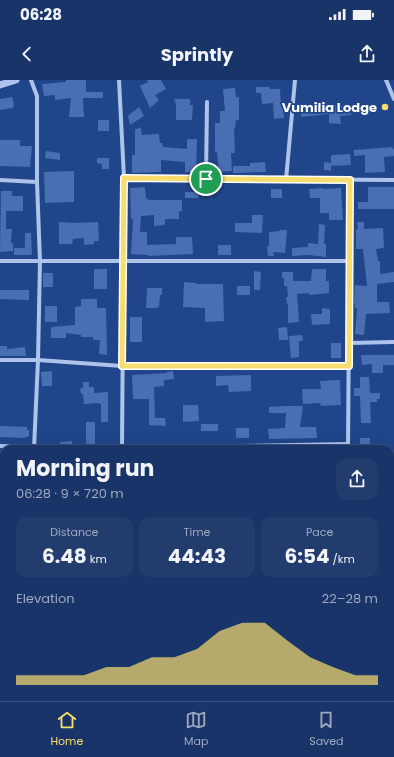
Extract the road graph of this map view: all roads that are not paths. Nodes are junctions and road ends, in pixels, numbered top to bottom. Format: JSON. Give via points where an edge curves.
{"nodes":[{"id":1,"x":16,"y":80,"type":"edge"},
{"id":2,"x":31,"y":80,"type":"edge"},
{"id":3,"x":119,"y":80,"type":"edge"},
{"id":4,"x":295,"y":80,"type":"edge"},
{"id":5,"x":386,"y":80,"type":"edge"},
{"id":6,"x":0,"y":85,"type":"edge"},
{"id":7,"x":394,"y":99,"type":"edge"},
{"id":8,"x":207,"y":102,"type":"dead end"},
{"id":9,"x":124,"y":178,"type":"junction"},
{"id":10,"x":206,"y":179,"type":"junction"},
{"id":11,"x":0,"y":180,"type":"edge"},
{"id":12,"x":286,"y":180,"type":"junction"},
{"id":13,"x":350,"y":180,"type":"junction"},
{"id":14,"x":394,"y":180,"type":"edge"},
{"id":15,"x":36,"y":182,"type":"junction"},
{"id":16,"x":0,"y":261,"type":"edge"},
{"id":17,"x":40,"y":261,"type":"junction"},
{"id":18,"x":124,"y":261,"type":"junction"},
{"id":19,"x":349,"y":262,"type":"junction"},
{"id":20,"x":394,"y":342,"type":"edge"},
{"id":21,"x":349,"y":343,"type":"junction"},
{"id":22,"x":0,"y":360,"type":"edge"},
{"id":23,"x":38,"y":360,"type":"junction"},
{"id":24,"x":122,"y":366,"type":"junction"},
{"id":25,"x":349,"y":366,"type":"junction"},
{"id":26,"x":348,"y":444,"type":"joint"},
{"id":27,"x":34,"y":445,"type":"edge"},
{"id":28,"x":122,"y":445,"type":"edge"},
{"id":29,"x":292,"y":445,"type":"edge"},
{"id":30,"x":261,"y":701,"type":"edge"},
{"id":31,"x":349,"y":701,"type":"edge"}],
"edges":[{"from":1,"to":6,"type":"street"},
{"from":2,"to":15,"type":"street","via":[[37,96]]},
{"from":3,"to":9,"type":"street"},
{"from":4,"to":12,"type":"street"},
{"from":5,"to":7,"type":"street"},
{"from":8,"to":10,"type":"street"},
{"from":9,"to":10,"type":"street"},
{"from":9,"to":18,"type":"street"},
{"from":10,"to":12,"type":"street"},
{"from":11,"to":15,"type":"street"},
{"from":12,"to":13,"type":"street"},
{"from":13,"to":14,"type":"street"},
{"from":13,"to":19,"type":"street"},
{"from":15,"to":17,"type":"street"},
{"from":16,"to":17,"type":"street"},
{"from":17,"to":18,"type":"street"},
{"from":17,"to":23,"type":"street"},
{"from":18,"to":19,"type":"street"},
{"from":18,"to":24,"type":"street"},
{"from":19,"to":21,"type":"street"},
{"from":20,"to":21,"type":"street"},
{"from":21,"to":25,"type":"street"},
{"from":22,"to":23,"type":"street"},
{"from":23,"to":24,"type":"street"},
{"from":23,"to":27,"type":"street"},
{"from":24,"to":25,"type":"street"},
{"from":24,"to":28,"type":"street"},
{"from":25,"to":26,"type":"street"},
{"from":26,"to":29,"type":"street"},
{"from":30,"to":31,"type":"street"}]}
